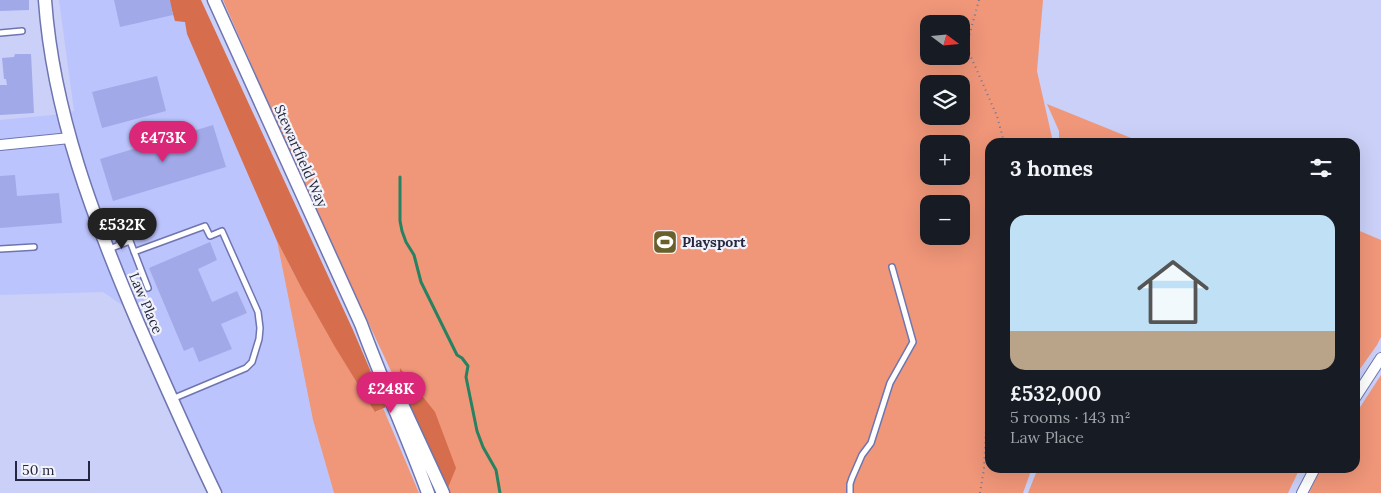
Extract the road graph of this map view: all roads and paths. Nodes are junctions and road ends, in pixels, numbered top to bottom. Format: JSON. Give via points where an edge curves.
{"nodes":[{"id":1,"x":45,"y":0,"type":"edge"},
{"id":2,"x":214,"y":0,"type":"edge"},
{"id":3,"x":979,"y":0,"type":"edge"},
{"id":4,"x":22,"y":31,"type":"dead end"},
{"id":5,"x":0,"y":33,"type":"edge"},
{"id":6,"x":70,"y":138,"type":"junction"},
{"id":7,"x":1003,"y":138,"type":"edge"},
{"id":8,"x":0,"y":145,"type":"edge"},
{"id":9,"x":130,"y":219,"type":"dead end"},
{"id":10,"x":34,"y":247,"type":"dead end"},
{"id":11,"x":113,"y":248,"type":"junction"},
{"id":12,"x":0,"y":249,"type":"edge"},
{"id":13,"x":134,"y":252,"type":"junction"},
{"id":14,"x":892,"y":267,"type":"dead end"},
{"id":15,"x":148,"y":288,"type":"dead end"},
{"id":16,"x":361,"y":324,"type":"junction"},
{"id":17,"x":1381,"y":358,"type":"edge"},
{"id":18,"x":1360,"y":390,"type":"edge"},
{"id":19,"x":171,"y":399,"type":"junction"},
{"id":20,"x":985,"y":448,"type":"edge"},
{"id":21,"x":1312,"y":473,"type":"edge"},
{"id":22,"x":215,"y":493,"type":"edge"},
{"id":23,"x":428,"y":493,"type":"edge"},
{"id":24,"x":443,"y":493,"type":"edge"},
{"id":25,"x":850,"y":493,"type":"edge"},
{"id":26,"x":980,"y":493,"type":"edge"},
{"id":27,"x":1302,"y":493,"type":"edge"}],
"edges":[{"from":1,"to":6,"type":"street","name":"Law Place","via":[[52,59]]},
{"from":2,"to":16,"type":"street","name":"Stewartfield Way"},
{"from":3,"to":7,"type":"path","via":[[967,48],[997,116]]},
{"from":4,"to":5,"type":"lane"},
{"from":6,"to":8,"type":"street"},
{"from":6,"to":11,"type":"street","name":"Law Place"},
{"from":9,"to":11,"type":"lane"},
{"from":10,"to":12,"type":"lane"},
{"from":11,"to":13,"type":"lane","via":[[130,241]]},
{"from":11,"to":19,"type":"street","name":"Law Place"},
{"from":13,"to":15,"type":"lane"},
{"from":13,"to":19,"type":"lane","via":[[205,226],[210,236],[222,231],[258,312],[259,339],[252,362],[246,368]]},
{"from":14,"to":25,"type":"lane","via":[[913,342],[890,383],[871,443],[852,478]]},
{"from":16,"to":23,"type":"street","name":"Stewartfield Way"},
{"from":16,"to":24,"type":"street","name":"Stewartfield Way"},
{"from":17,"to":18,"type":"street"},
{"from":19,"to":22,"type":"street","name":"Law Place"},
{"from":20,"to":26,"type":"path"},
{"from":21,"to":27,"type":"street"}]}
